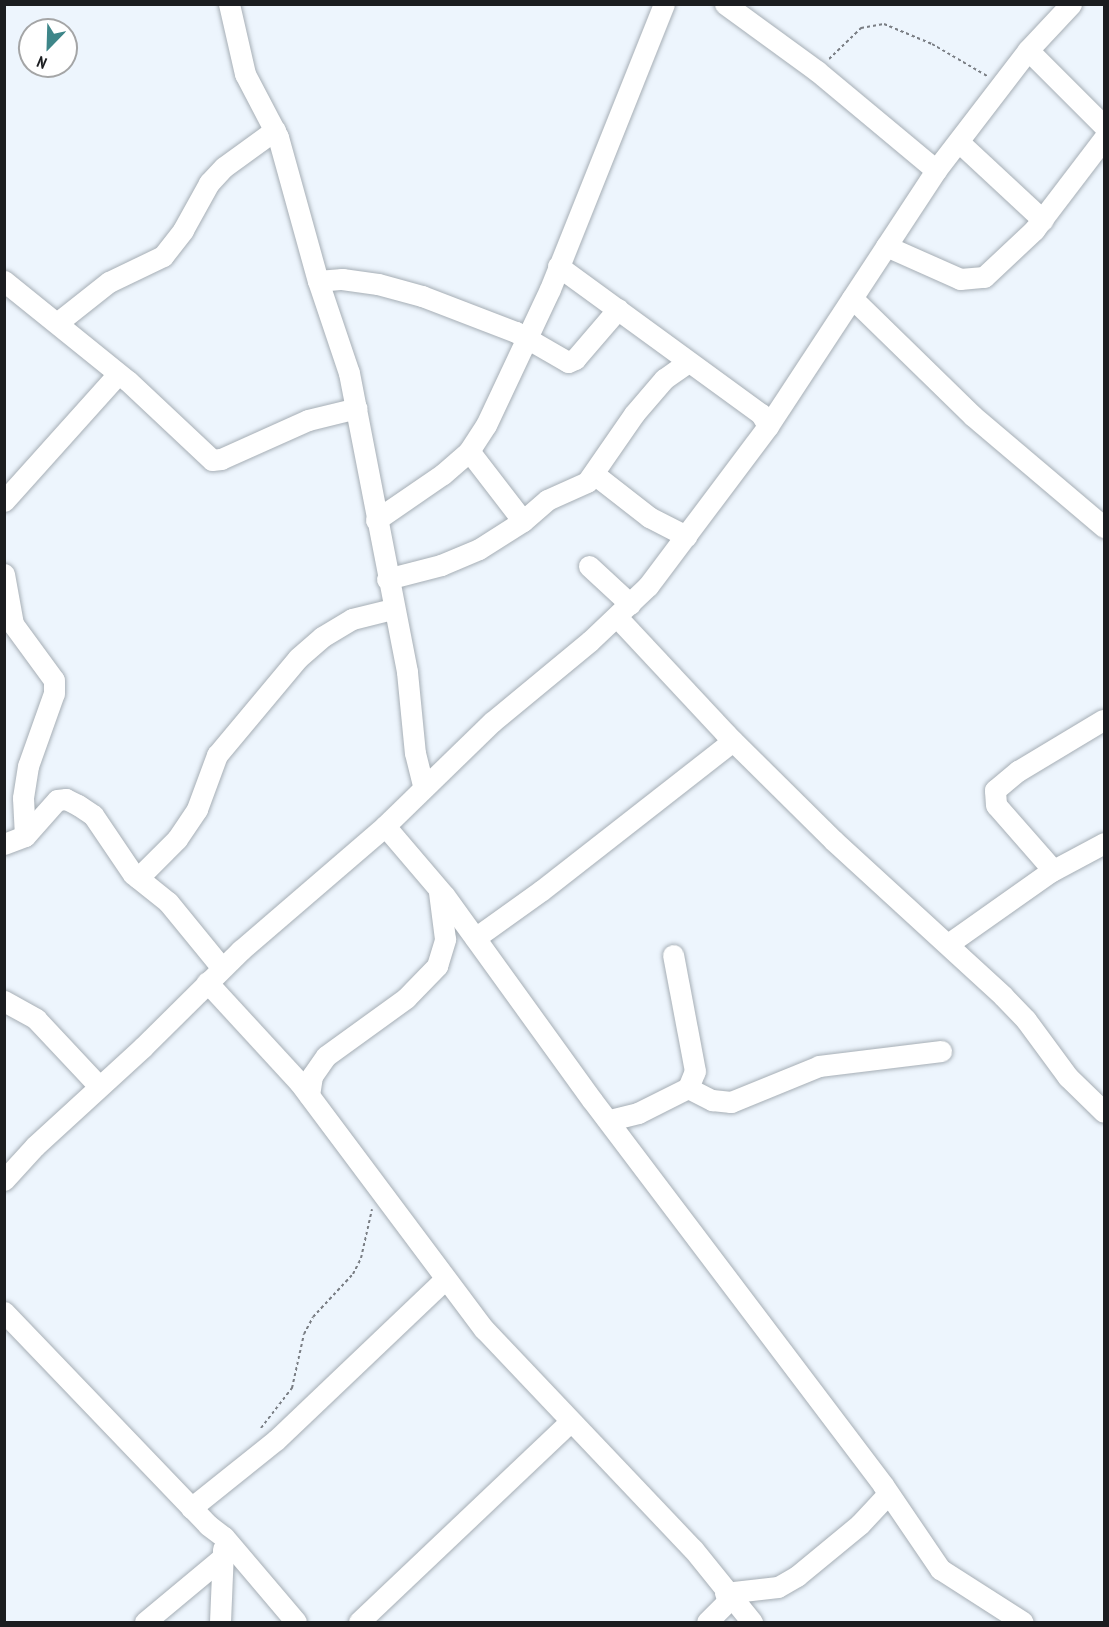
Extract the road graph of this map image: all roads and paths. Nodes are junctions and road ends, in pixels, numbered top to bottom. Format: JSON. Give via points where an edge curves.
{"nodes":[{"id":1,"x":230,"y":4,"type":"edge"},
{"id":2,"x":664,"y":4,"type":"edge"},
{"id":3,"x":725,"y":4,"type":"edge"},
{"id":4,"x":1071,"y":4,"type":"edge"},
{"id":5,"x":1028,"y":50,"type":"junction"},
{"id":6,"x":817,"y":71,"type":"junction"},
{"id":7,"x":1002,"y":85,"type":"junction"},
{"id":8,"x":1104,"y":126,"type":"edge"},
{"id":9,"x":275,"y":130,"type":"junction"},
{"id":10,"x":1104,"y":138,"type":"edge"},
{"id":11,"x":960,"y":143,"type":"junction"},
{"id":12,"x":936,"y":170,"type":"junction"},
{"id":13,"x":1043,"y":220,"type":"junction"},
{"id":14,"x":886,"y":246,"type":"junction"},
{"id":15,"x":558,"y":266,"type":"junction"},
{"id":16,"x":4,"y":281,"type":"edge"},
{"id":17,"x":318,"y":281,"type":"junction"},
{"id":18,"x":852,"y":298,"type":"junction"},
{"id":19,"x":618,"y":309,"type":"junction"},
{"id":20,"x":57,"y":323,"type":"junction"},
{"id":21,"x":527,"y":338,"type":"junction"},
{"id":22,"x":687,"y":363,"type":"junction"},
{"id":23,"x":118,"y":374,"type":"junction"},
{"id":24,"x":357,"y":408,"type":"junction"},
{"id":25,"x":768,"y":426,"type":"junction"},
{"id":26,"x":469,"y":451,"type":"junction"},
{"id":27,"x":594,"y":474,"type":"junction"},
{"id":28,"x":4,"y":501,"type":"edge"},
{"id":29,"x":376,"y":520,"type":"junction"},
{"id":30,"x":523,"y":521,"type":"junction"},
{"id":31,"x":1104,"y":527,"type":"edge"},
{"id":32,"x":686,"y":536,"type":"junction"},
{"id":33,"x":590,"y":566,"type":"dead end"},
{"id":34,"x":4,"y":574,"type":"edge"},
{"id":35,"x":387,"y":579,"type":"junction"},
{"id":36,"x":392,"y":609,"type":"junction"},
{"id":37,"x":624,"y":610,"type":"junction"},
{"id":38,"x":1103,"y":720,"type":"edge"},
{"id":39,"x":733,"y":741,"type":"junction"},
{"id":40,"x":424,"y":788,"type":"junction"},
{"id":41,"x":385,"y":826,"type":"junction"},
{"id":42,"x":25,"y":836,"type":"junction"},
{"id":43,"x":1104,"y":843,"type":"edge"},
{"id":44,"x":4,"y":844,"type":"edge"},
{"id":45,"x":1053,"y":870,"type":"junction"},
{"id":46,"x":138,"y":878,"type":"junction"},
{"id":47,"x":438,"y":888,"type":"junction"},
{"id":48,"x":475,"y":938,"type":"junction"},
{"id":49,"x":948,"y":944,"type":"junction"},
{"id":50,"x":673,"y":955,"type":"dead end"},
{"id":51,"x":214,"y":975,"type":"junction"},
{"id":52,"x":4,"y":1001,"type":"edge"},
{"id":53,"x":941,"y":1051,"type":"dead end"},
{"id":54,"x":99,"y":1086,"type":"junction"},
{"id":55,"x":688,"y":1088,"type":"junction"},
{"id":56,"x":309,"y":1095,"type":"junction"},
{"id":57,"x":1104,"y":1112,"type":"edge"},
{"id":58,"x":610,"y":1120,"type":"junction"},
{"id":59,"x":4,"y":1180,"type":"edge"},
{"id":60,"x":375,"y":1183,"type":"junction"},
{"id":61,"x":445,"y":1279,"type":"junction"},
{"id":62,"x":4,"y":1312,"type":"edge"},
{"id":63,"x":569,"y":1423,"type":"junction"},
{"id":64,"x":261,"y":1452,"type":"junction"},
{"id":65,"x":888,"y":1494,"type":"junction"},
{"id":66,"x":191,"y":1508,"type":"junction"},
{"id":67,"x":223,"y":1547,"type":"junction"},
{"id":68,"x":727,"y":1596,"type":"junction"},
{"id":69,"x":145,"y":1623,"type":"edge"},
{"id":70,"x":220,"y":1623,"type":"edge"},
{"id":71,"x":296,"y":1623,"type":"edge"},
{"id":72,"x":359,"y":1623,"type":"edge"},
{"id":73,"x":708,"y":1623,"type":"edge"},
{"id":74,"x":752,"y":1623,"type":"edge"},
{"id":75,"x":1023,"y":1623,"type":"edge"}],
"edges":[{"from":1,"to":9,"type":"street","via":[[245,74]]},
{"from":2,"to":15,"type":"street"},
{"from":3,"to":6,"type":"street"},
{"from":4,"to":5,"type":"street"},
{"from":5,"to":7,"type":"street"},
{"from":5,"to":8,"type":"street"},
{"from":6,"to":7,"type":"path","via":[[861,28],[884,24],[932,44]]},
{"from":6,"to":12,"type":"street"},
{"from":7,"to":11,"type":"street"},
{"from":9,"to":17,"type":"street","via":[[301,208]]},
{"from":9,"to":20,"type":"street","via":[[224,167],[209,183],[183,230],[163,256],[109,282]]},
{"from":10,"to":13,"type":"street"},
{"from":11,"to":12,"type":"street"},
{"from":11,"to":13,"type":"street"},
{"from":12,"to":14,"type":"street"},
{"from":13,"to":14,"type":"street","via":[[984,277],[973,280],[944,274]]},
{"from":14,"to":18,"type":"street"},
{"from":15,"to":19,"type":"street"},
{"from":15,"to":21,"type":"street"},
{"from":16,"to":20,"type":"street"},
{"from":17,"to":21,"type":"street","via":[[342,279],[378,284],[458,309]]},
{"from":17,"to":24,"type":"street"},
{"from":18,"to":25,"type":"street"},
{"from":18,"to":31,"type":"street","via":[[973,416]]},
{"from":19,"to":21,"type":"street","via":[[575,359],[568,362]]},
{"from":19,"to":22,"type":"street"},
{"from":20,"to":23,"type":"street"},
{"from":21,"to":26,"type":"street"},
{"from":22,"to":25,"type":"street","via":[[760,414]]},
{"from":22,"to":27,"type":"street","via":[[664,380],[634,414]]},
{"from":23,"to":24,"type":"street","via":[[215,460],[308,420]]},
{"from":23,"to":28,"type":"street"},
{"from":24,"to":29,"type":"street"},
{"from":25,"to":32,"type":"street"},
{"from":26,"to":29,"type":"street","via":[[411,500]]},
{"from":26,"to":30,"type":"street"},
{"from":27,"to":30,"type":"street","via":[[579,486],[547,500]]},
{"from":27,"to":32,"type":"street","via":[[650,517]]},
{"from":29,"to":35,"type":"street"},
{"from":30,"to":35,"type":"street","via":[[479,549],[441,565]]},
{"from":32,"to":37,"type":"street"},
{"from":33,"to":37,"type":"street"},
{"from":34,"to":42,"type":"street","via":[[13,624],[54,680],[54,693],[28,766],[23,798]]},
{"from":35,"to":36,"type":"street"},
{"from":36,"to":40,"type":"street","via":[[407,672],[415,753]]},
{"from":36,"to":46,"type":"street","via":[[352,619],[298,658],[217,755],[197,809],[177,839]]},
{"from":37,"to":39,"type":"street"},
{"from":37,"to":40,"type":"street","via":[[492,722]]},
{"from":38,"to":45,"type":"street","via":[[1018,771],[994,790],[996,805]]},
{"from":39,"to":48,"type":"street"},
{"from":39,"to":49,"type":"street","via":[[850,856]]},
{"from":40,"to":41,"type":"street"},
{"from":41,"to":47,"type":"street"},
{"from":41,"to":51,"type":"street"},
{"from":42,"to":44,"type":"street"},
{"from":42,"to":46,"type":"street","via":[[57,800],[66,799],[93,815]]},
{"from":43,"to":45,"type":"street"},
{"from":45,"to":49,"type":"street"},
{"from":46,"to":51,"type":"street","via":[[168,902]]},
{"from":47,"to":48,"type":"street"},
{"from":47,"to":56,"type":"street","via":[[445,939],[437,966],[406,998],[326,1056],[312,1076]]},
{"from":48,"to":58,"type":"street"},
{"from":49,"to":57,"type":"street","via":[[1026,1020],[1068,1077]]},
{"from":50,"to":55,"type":"street","via":[[694,1053],[695,1071]]},
{"from":51,"to":54,"type":"street"},
{"from":51,"to":56,"type":"street"},
{"from":52,"to":54,"type":"street","via":[[36,1019]]},
{"from":53,"to":55,"type":"street","via":[[819,1066],[732,1102],[712,1100]]},
{"from":54,"to":59,"type":"street"},
{"from":55,"to":58,"type":"street","via":[[638,1113]]},
{"from":56,"to":60,"type":"street"},
{"from":58,"to":65,"type":"street"},
{"from":60,"to":61,"type":"street"},
{"from":60,"to":64,"type":"path","via":[[361,1258],[353,1274],[313,1317],[304,1334],[292,1388],[261,1429]]},
{"from":61,"to":63,"type":"street","via":[[484,1329]]},
{"from":61,"to":64,"type":"street","via":[[362,1363]]},
{"from":62,"to":66,"type":"street"},
{"from":63,"to":68,"type":"street","via":[[693,1549]]},
{"from":63,"to":72,"type":"street"},
{"from":64,"to":66,"type":"street"},
{"from":65,"to":68,"type":"street","via":[[860,1524],[797,1576],[778,1587]]},
{"from":65,"to":75,"type":"street","via":[[940,1569]]},
{"from":66,"to":67,"type":"street"},
{"from":67,"to":69,"type":"street"},
{"from":67,"to":70,"type":"street"},
{"from":67,"to":71,"type":"street"},
{"from":68,"to":73,"type":"street"},
{"from":68,"to":74,"type":"street"}]}
